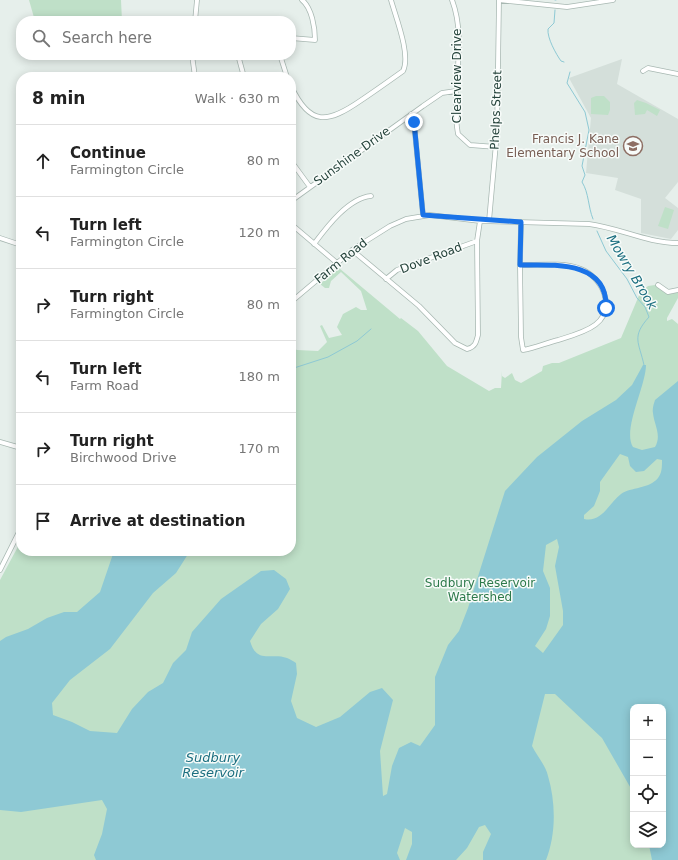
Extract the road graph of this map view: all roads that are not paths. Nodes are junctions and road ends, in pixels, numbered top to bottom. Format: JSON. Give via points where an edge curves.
{"nodes":[{"id":1,"x":197,"y":0,"type":"edge"},
{"id":2,"x":302,"y":0,"type":"edge"},
{"id":3,"x":391,"y":0,"type":"edge"},
{"id":4,"x":452,"y":0,"type":"edge"},
{"id":5,"x":499,"y":0,"type":"edge"},
{"id":6,"x":613,"y":0,"type":"edge"},
{"id":7,"x":195,"y":16,"type":"edge"},
{"id":8,"x":296,"y":39,"type":"edge"},
{"id":9,"x":193,"y":60,"type":"edge"},
{"id":10,"x":239,"y":60,"type":"edge"},
{"id":11,"x":282,"y":60,"type":"edge"},
{"id":12,"x":643,"y":71,"type":"dead end"},
{"id":13,"x":194,"y":72,"type":"edge"},
{"id":14,"x":243,"y":72,"type":"edge"},
{"id":15,"x":285,"y":72,"type":"edge"},
{"id":16,"x":678,"y":74,"type":"edge"},
{"id":17,"x":456,"y":91,"type":"junction"},
{"id":18,"x":296,"y":93,"type":"edge"},
{"id":19,"x":411,"y":114,"type":"junction"},
{"id":20,"x":496,"y":146,"type":"junction"},
{"id":21,"x":296,"y":168,"type":"edge"},
{"id":22,"x":310,"y":187,"type":"junction"},
{"id":23,"x":371,"y":196,"type":"dead end"},
{"id":24,"x":296,"y":197,"type":"edge"},
{"id":25,"x":423,"y":215,"type":"junction"},
{"id":26,"x":480,"y":221,"type":"junction"},
{"id":27,"x":489,"y":221,"type":"junction"},
{"id":28,"x":521,"y":222,"type":"junction"},
{"id":29,"x":296,"y":228,"type":"edge"},
{"id":30,"x":0,"y":238,"type":"edge"},
{"id":31,"x":478,"y":241,"type":"junction"},
{"id":32,"x":16,"y":243,"type":"edge"},
{"id":33,"x":678,"y":243,"type":"edge"},
{"id":34,"x":314,"y":244,"type":"junction"},
{"id":35,"x":352,"y":250,"type":"junction"},
{"id":36,"x":337,"y":263,"type":"junction"},
{"id":37,"x":520,"y":265,"type":"junction"},
{"id":38,"x":386,"y":279,"type":"junction"},
{"id":39,"x":658,"y":285,"type":"dead end"},
{"id":40,"x":678,"y":290,"type":"edge"},
{"id":41,"x":296,"y":298,"type":"edge"},
{"id":42,"x":0,"y":442,"type":"edge"},
{"id":43,"x":16,"y":447,"type":"edge"},
{"id":44,"x":16,"y":538,"type":"edge"},
{"id":45,"x":0,"y":570,"type":"edge"}],
"edges":[{"from":1,"to":7,"type":"street"},
{"from":2,"to":8,"type":"street","via":[[309,10],[315,40]]},
{"from":3,"to":18,"type":"street","via":[[406,55],[403,70],[347,111],[331,118],[308,111]]},
{"from":4,"to":17,"type":"street","name":"Clearview Drive","via":[[458,24]]},
{"from":5,"to":6,"type":"street","via":[[567,7]]},
{"from":5,"to":20,"type":"street","name":"Phelps Street"},
{"from":9,"to":13,"type":"street"},
{"from":10,"to":14,"type":"street"},
{"from":11,"to":15,"type":"street"},
{"from":12,"to":16,"type":"street","via":[[648,68]]},
{"from":17,"to":19,"type":"street","name":"Sunshine Drive","via":[[442,93]]},
{"from":17,"to":20,"type":"street","name":"Clearview Drive","via":[[458,134],[470,145]]},
{"from":19,"to":22,"type":"street","name":"Sunshine Drive"},
{"from":19,"to":25,"type":"street"},
{"from":20,"to":27,"type":"street","name":"Phelps Street"},
{"from":21,"to":22,"type":"street"},
{"from":22,"to":24,"type":"street","name":"Sunshine Drive"},
{"from":23,"to":34,"type":"street","via":[[360,199],[335,217]]},
{"from":25,"to":26,"type":"street","name":"Farm Road"},
{"from":25,"to":35,"type":"street","name":"Farm Road","via":[[398,222]]},
{"from":26,"to":27,"type":"street","name":"Farm Road"},
{"from":26,"to":31,"type":"street"},
{"from":27,"to":28,"type":"street","name":"Farm Road"},
{"from":28,"to":33,"type":"street","name":"Farm Road","via":[[598,225],[654,241]]},
{"from":28,"to":37,"type":"street"},
{"from":29,"to":34,"type":"street"},
{"from":30,"to":32,"type":"street"},
{"from":31,"to":38,"type":"street","name":"Dove Road","via":[[397,270]]},
{"from":31,"to":38,"type":"street","via":[[478,335],[473,348],[467,349],[455,343],[430,316]]},
{"from":34,"to":36,"type":"street"},
{"from":35,"to":36,"type":"street","name":"Farm Road"},
{"from":35,"to":38,"type":"street"},
{"from":36,"to":41,"type":"street","name":"Farm Road"},
{"from":37,"to":37,"type":"street","via":[[569,266],[588,272],[596,279],[606,299],[606,308],[598,323],[575,335],[523,350],[520,337]]},
{"from":39,"to":40,"type":"street","via":[[668,292]]},
{"from":42,"to":43,"type":"street"},
{"from":44,"to":45,"type":"street"}]}
